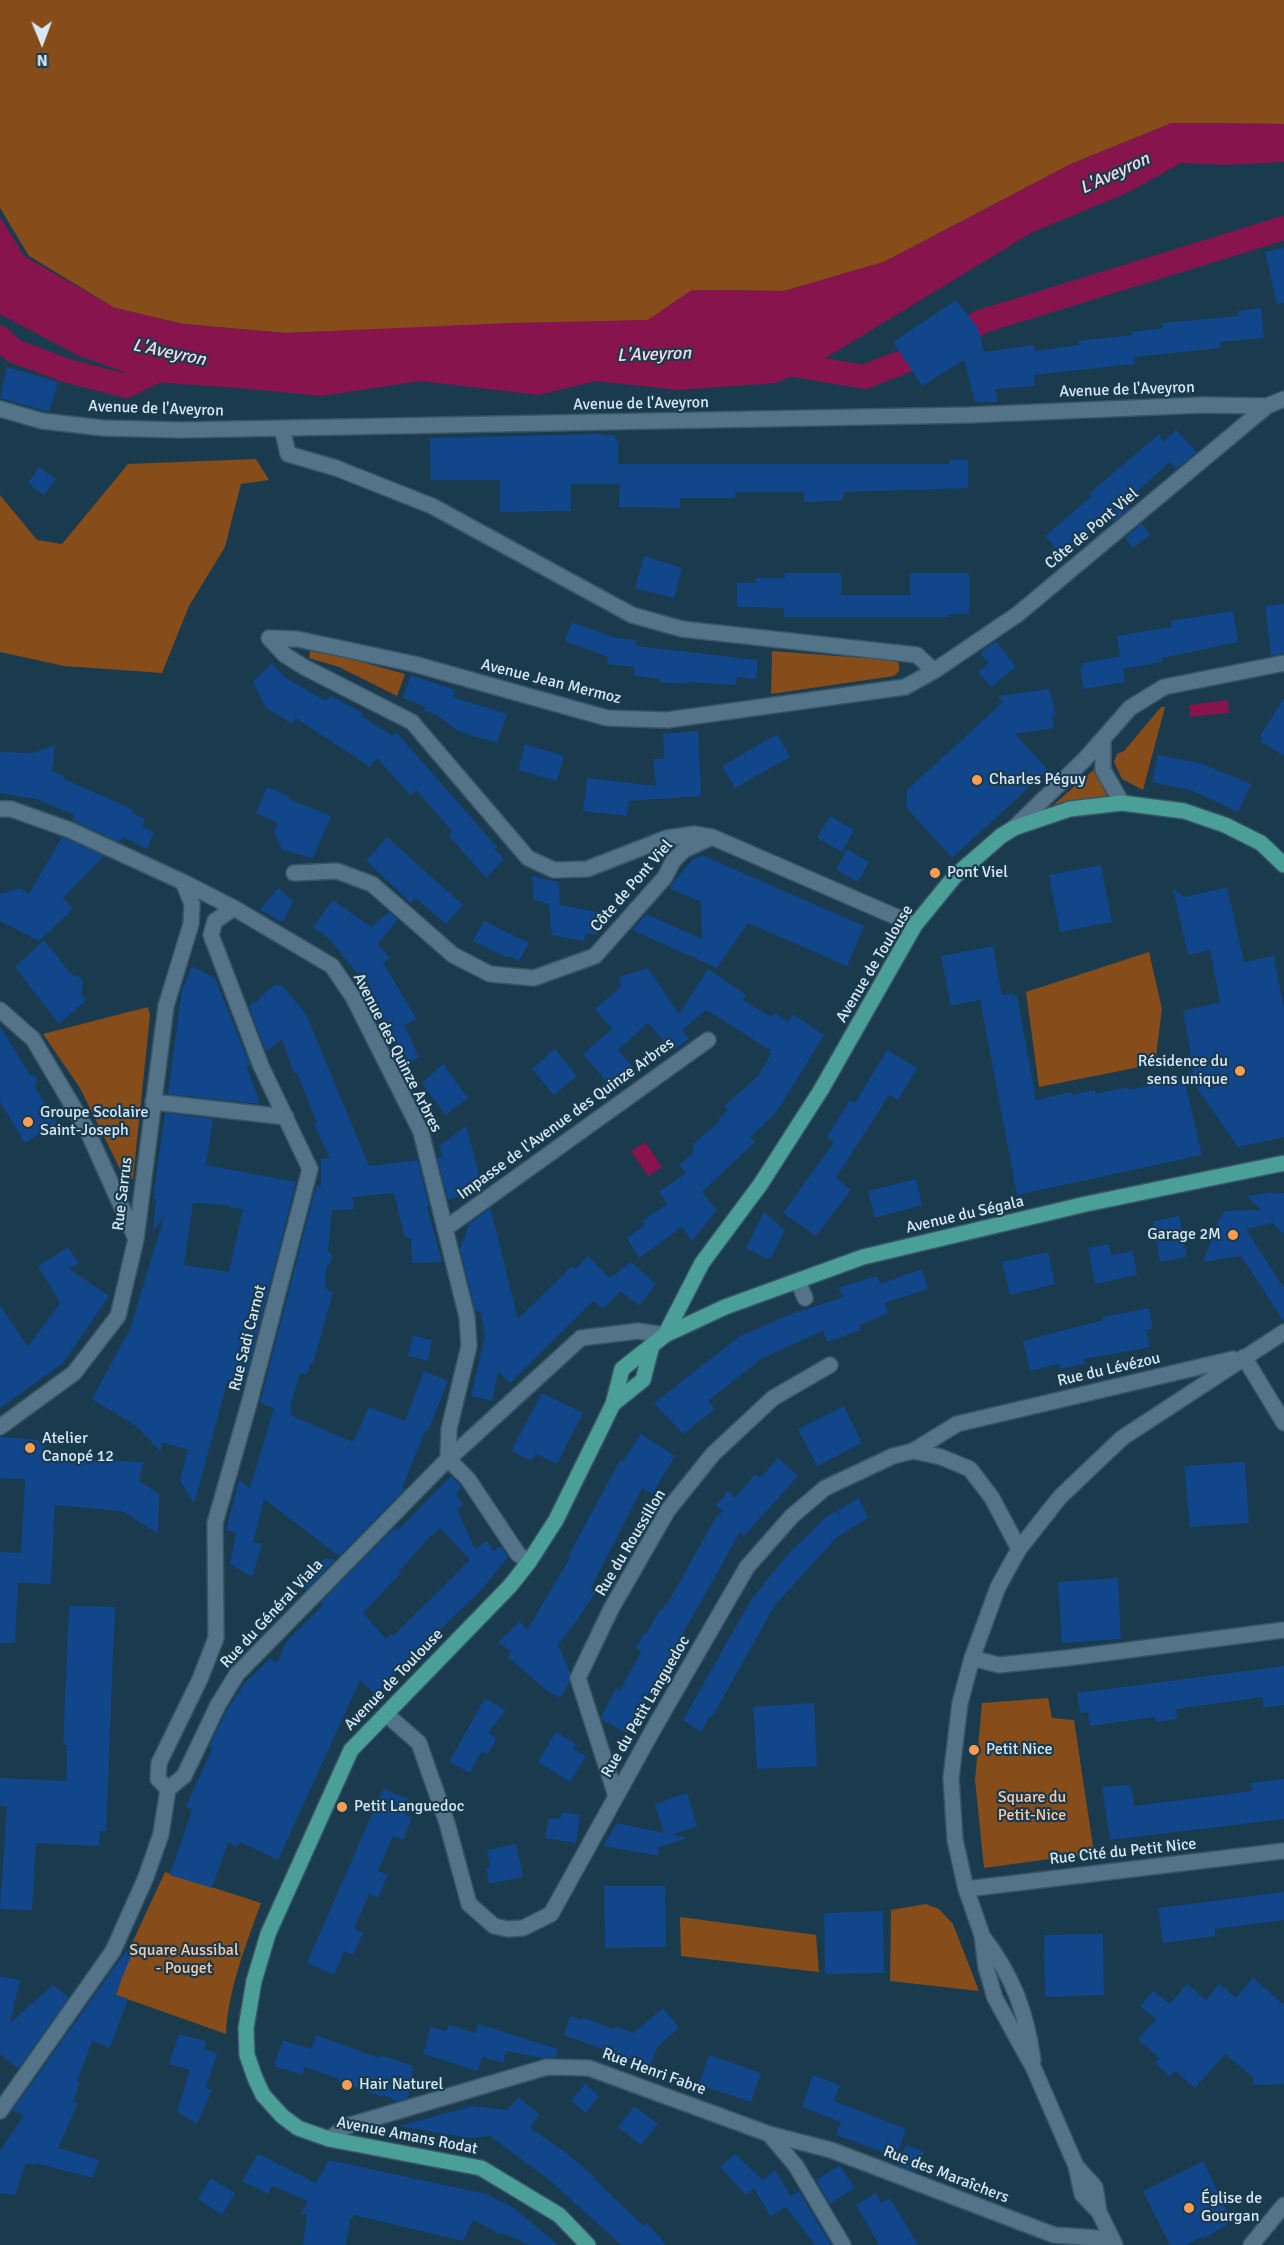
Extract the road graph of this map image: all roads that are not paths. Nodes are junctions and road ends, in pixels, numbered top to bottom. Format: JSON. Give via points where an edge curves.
{"nodes":[{"id":1,"x":1284,"y":399,"type":"edge"},
{"id":2,"x":1267,"y":406,"type":"junction"},
{"id":3,"x":0,"y":409,"type":"edge"},
{"id":4,"x":282,"y":428,"type":"junction"},
{"id":5,"x":1284,"y":663,"type":"edge"},
{"id":6,"x":934,"y":671,"type":"junction"},
{"id":7,"x":1103,"y":739,"type":"junction"},
{"id":8,"x":1122,"y":803,"type":"junction"},
{"id":9,"x":0,"y":809,"type":"edge"},
{"id":10,"x":1014,"y":828,"type":"junction"},
{"id":11,"x":712,"y":837,"type":"junction"},
{"id":12,"x":1284,"y":865,"type":"edge"},
{"id":13,"x":294,"y":873,"type":"dead end"},
{"id":14,"x":183,"y":882,"type":"junction"},
{"id":15,"x":234,"y":908,"type":"junction"},
{"id":16,"x":915,"y":925,"type":"junction"},
{"id":17,"x":211,"y":935,"type":"junction"},
{"id":18,"x":186,"y":941,"type":"junction"},
{"id":19,"x":0,"y":1010,"type":"edge"},
{"id":20,"x":708,"y":1040,"type":"dead end"},
{"id":21,"x":153,"y":1102,"type":"junction"},
{"id":22,"x":286,"y":1117,"type":"junction"},
{"id":23,"x":1284,"y":1163,"type":"edge"},
{"id":24,"x":446,"y":1228,"type":"junction"},
{"id":25,"x":136,"y":1239,"type":"junction"},
{"id":26,"x":798,"y":1281,"type":"junction"},
{"id":27,"x":804,"y":1298,"type":"dead end"},
{"id":28,"x":1284,"y":1332,"type":"edge"},
{"id":29,"x":665,"y":1335,"type":"junction"},
{"id":30,"x":1244,"y":1357,"type":"junction"},
{"id":31,"x":830,"y":1365,"type":"dead end"},
{"id":32,"x":1284,"y":1423,"type":"edge"},
{"id":33,"x":0,"y":1427,"type":"edge"},
{"id":34,"x":913,"y":1451,"type":"junction"},
{"id":35,"x":448,"y":1459,"type":"junction"},
{"id":36,"x":1019,"y":1549,"type":"junction"},
{"id":37,"x":529,"y":1562,"type":"junction"},
{"id":38,"x":1284,"y":1630,"type":"edge"},
{"id":39,"x":972,"y":1658,"type":"junction"},
{"id":40,"x":386,"y":1714,"type":"junction"},
{"id":41,"x":168,"y":1789,"type":"junction"},
{"id":42,"x":616,"y":1796,"type":"junction"},
{"id":43,"x":1284,"y":1851,"type":"edge"},
{"id":44,"x":966,"y":1889,"type":"junction"},
{"id":45,"x":255,"y":2078,"type":"joint"},
{"id":46,"x":0,"y":2111,"type":"edge"},
{"id":47,"x":769,"y":2133,"type":"junction"},
{"id":48,"x":329,"y":2139,"type":"junction"},
{"id":49,"x":1284,"y":2205,"type":"edge"},
{"id":50,"x":1114,"y":2242,"type":"edge"},
{"id":51,"x":588,"y":2245,"type":"edge"},
{"id":52,"x":843,"y":2245,"type":"edge"},
{"id":53,"x":1251,"y":2245,"type":"edge"}],
"edges":[{"from":1,"to":2,"type":"street","name":"Avenue de l'Aveyron"},
{"from":2,"to":4,"type":"street","name":"Avenue de l'Aveyron"},
{"from":2,"to":6,"type":"street","name":"Côte de Pont Viel","via":[[1018,614]]},
{"from":3,"to":4,"type":"street","name":"Avenue de l'Aveyron","via":[[42,421],[103,428]]},
{"from":4,"to":6,"type":"street","via":[[288,454],[336,468],[432,506],[632,615],[682,629],[917,655]]},
{"from":5,"to":7,"type":"street","via":[[1164,687],[1130,708]]},
{"from":6,"to":11,"type":"street","name":"Avenue Jean Mermoz","via":[[904,687],[667,720],[607,718],[414,664],[297,639],[269,638],[304,667],[412,722],[528,858],[554,870],[587,869],[667,838],[694,834]]},
{"from":7,"to":8,"type":"street","via":[[1103,770]]},
{"from":7,"to":10,"type":"street"},
{"from":8,"to":10,"type":"main road","name":"Avenue de Toulouse","via":[[1070,809]]},
{"from":8,"to":12,"type":"main road","name":"Avenue de Toulouse","via":[[1184,811],[1225,825],[1261,843]]},
{"from":9,"to":14,"type":"street","name":"Avenue des Quinze Arbres","via":[[11,809],[70,830]]},
{"from":10,"to":16,"type":"main road","name":"Avenue de Toulouse","via":[[955,876]]},
{"from":11,"to":13,"type":"street","name":"Côte de Pont Viel","via":[[684,850],[673,861],[665,877],[595,956],[534,978],[490,974],[453,955],[372,884],[337,871]]},
{"from":11,"to":16,"type":"street","name":"Avenue Jean Mermoz"},
{"from":14,"to":15,"type":"street","name":"Avenue des Quinze Arbres"},
{"from":14,"to":18,"type":"street","name":"Rue Sarrus","via":[[192,904]]},
{"from":15,"to":17,"type":"street","via":[[215,921]]},
{"from":15,"to":24,"type":"street","name":"Avenue des Quinze Arbres","via":[[332,966],[353,997],[421,1132]]},
{"from":16,"to":29,"type":"main road","name":"Avenue de Toulouse","via":[[821,1090],[760,1185],[702,1263]]},
{"from":17,"to":18,"type":"street","via":[[194,931]]},
{"from":17,"to":22,"type":"street","name":"Rue Sadi Carnot","via":[[261,1066]]},
{"from":18,"to":21,"type":"street","name":"Rue Sarrus","via":[[166,1006]]},
{"from":19,"to":25,"type":"street","via":[[33,1039],[87,1130]]},
{"from":20,"to":24,"type":"street","name":"Impasse de l'Avenue des Quinze Arbres"},
{"from":21,"to":22,"type":"street"},
{"from":21,"to":25,"type":"street","name":"Rue Sarrus"},
{"from":22,"to":41,"type":"street","name":"Rue Sadi Carnot","via":[[310,1169],[215,1523],[216,1638],[159,1762],[158,1779]]},
{"from":23,"to":26,"type":"main road","name":"Avenue du Ségala","via":[[1086,1204],[875,1255]]},
{"from":24,"to":35,"type":"street","name":"Avenue des Quinze Arbres","via":[[467,1317],[469,1346],[449,1429]]},
{"from":25,"to":33,"type":"street","name":"Rue Sarrus","via":[[118,1316],[74,1373]]},
{"from":26,"to":27,"type":"street"},
{"from":26,"to":29,"type":"main road","name":"Avenue du Ségala","via":[[725,1307]]},
{"from":28,"to":30,"type":"street"},
{"from":29,"to":35,"type":"street","name":"Rue du Général Viala","via":[[638,1331],[581,1338]]},
{"from":29,"to":37,"type":"main road","name":"Avenue de Toulouse","via":[[622,1370],[613,1404],[555,1520]]},
{"from":30,"to":32,"type":"street"},
{"from":30,"to":34,"type":"street","name":"Rue du Lévézou","via":[[957,1424]]},
{"from":30,"to":36,"type":"street","via":[[1122,1438],[1059,1497]]},
{"from":31,"to":42,"type":"street","name":"Rue du Roussillon","via":[[773,1398],[713,1454],[668,1510],[607,1618],[578,1678]]},
{"from":34,"to":36,"type":"street","via":[[970,1469],[992,1498]]},
{"from":34,"to":42,"type":"street","name":"Rue du Petit Languedoc","via":[[893,1456],[825,1488],[792,1516],[747,1567]]},
{"from":35,"to":37,"type":"street","via":[[468,1479],[518,1554]]},
{"from":35,"to":41,"type":"street","name":"Rue du Général Viala","via":[[237,1674],[184,1776]]},
{"from":36,"to":39,"type":"street","via":[[998,1587]]},
{"from":37,"to":40,"type":"main road","name":"Avenue de Toulouse"},
{"from":38,"to":39,"type":"street","via":[[999,1665]]},
{"from":39,"to":44,"type":"street","via":[[958,1712],[951,1778],[955,1840]]},
{"from":40,"to":42,"type":"street","name":"Rue du Petit Languedoc","via":[[419,1743],[447,1823],[469,1904],[494,1926],[523,1928],[551,1914]]},
{"from":40,"to":45,"type":"main road","name":"Avenue de Toulouse","via":[[351,1750],[268,1934],[246,2028],[247,2055]]},
{"from":41,"to":46,"type":"street","via":[[161,1834],[113,1951]]},
{"from":43,"to":44,"type":"street","name":"Rue Cité du Petit Nice"},
{"from":44,"to":50,"type":"street","via":[[982,1935],[1002,1962],[1021,2007],[1034,2069],[1076,2166],[1095,2187],[1099,2212]]},
{"from":45,"to":48,"type":"main road","name":"Avenue Amans Rodat","via":[[282,2116],[298,2128]]},
{"from":47,"to":48,"type":"street","name":"Rue Henri Fabre","via":[[589,2068],[547,2067],[347,2126]]},
{"from":47,"to":50,"type":"street","name":"Rue des Maraîchers","via":[[831,2150],[1054,2235]]},
{"from":47,"to":52,"type":"street","via":[[796,2166]]},
{"from":48,"to":51,"type":"main road","name":"Avenue Amans Rodat","via":[[481,2169],[558,2216]]},
{"from":49,"to":53,"type":"street"}]}
